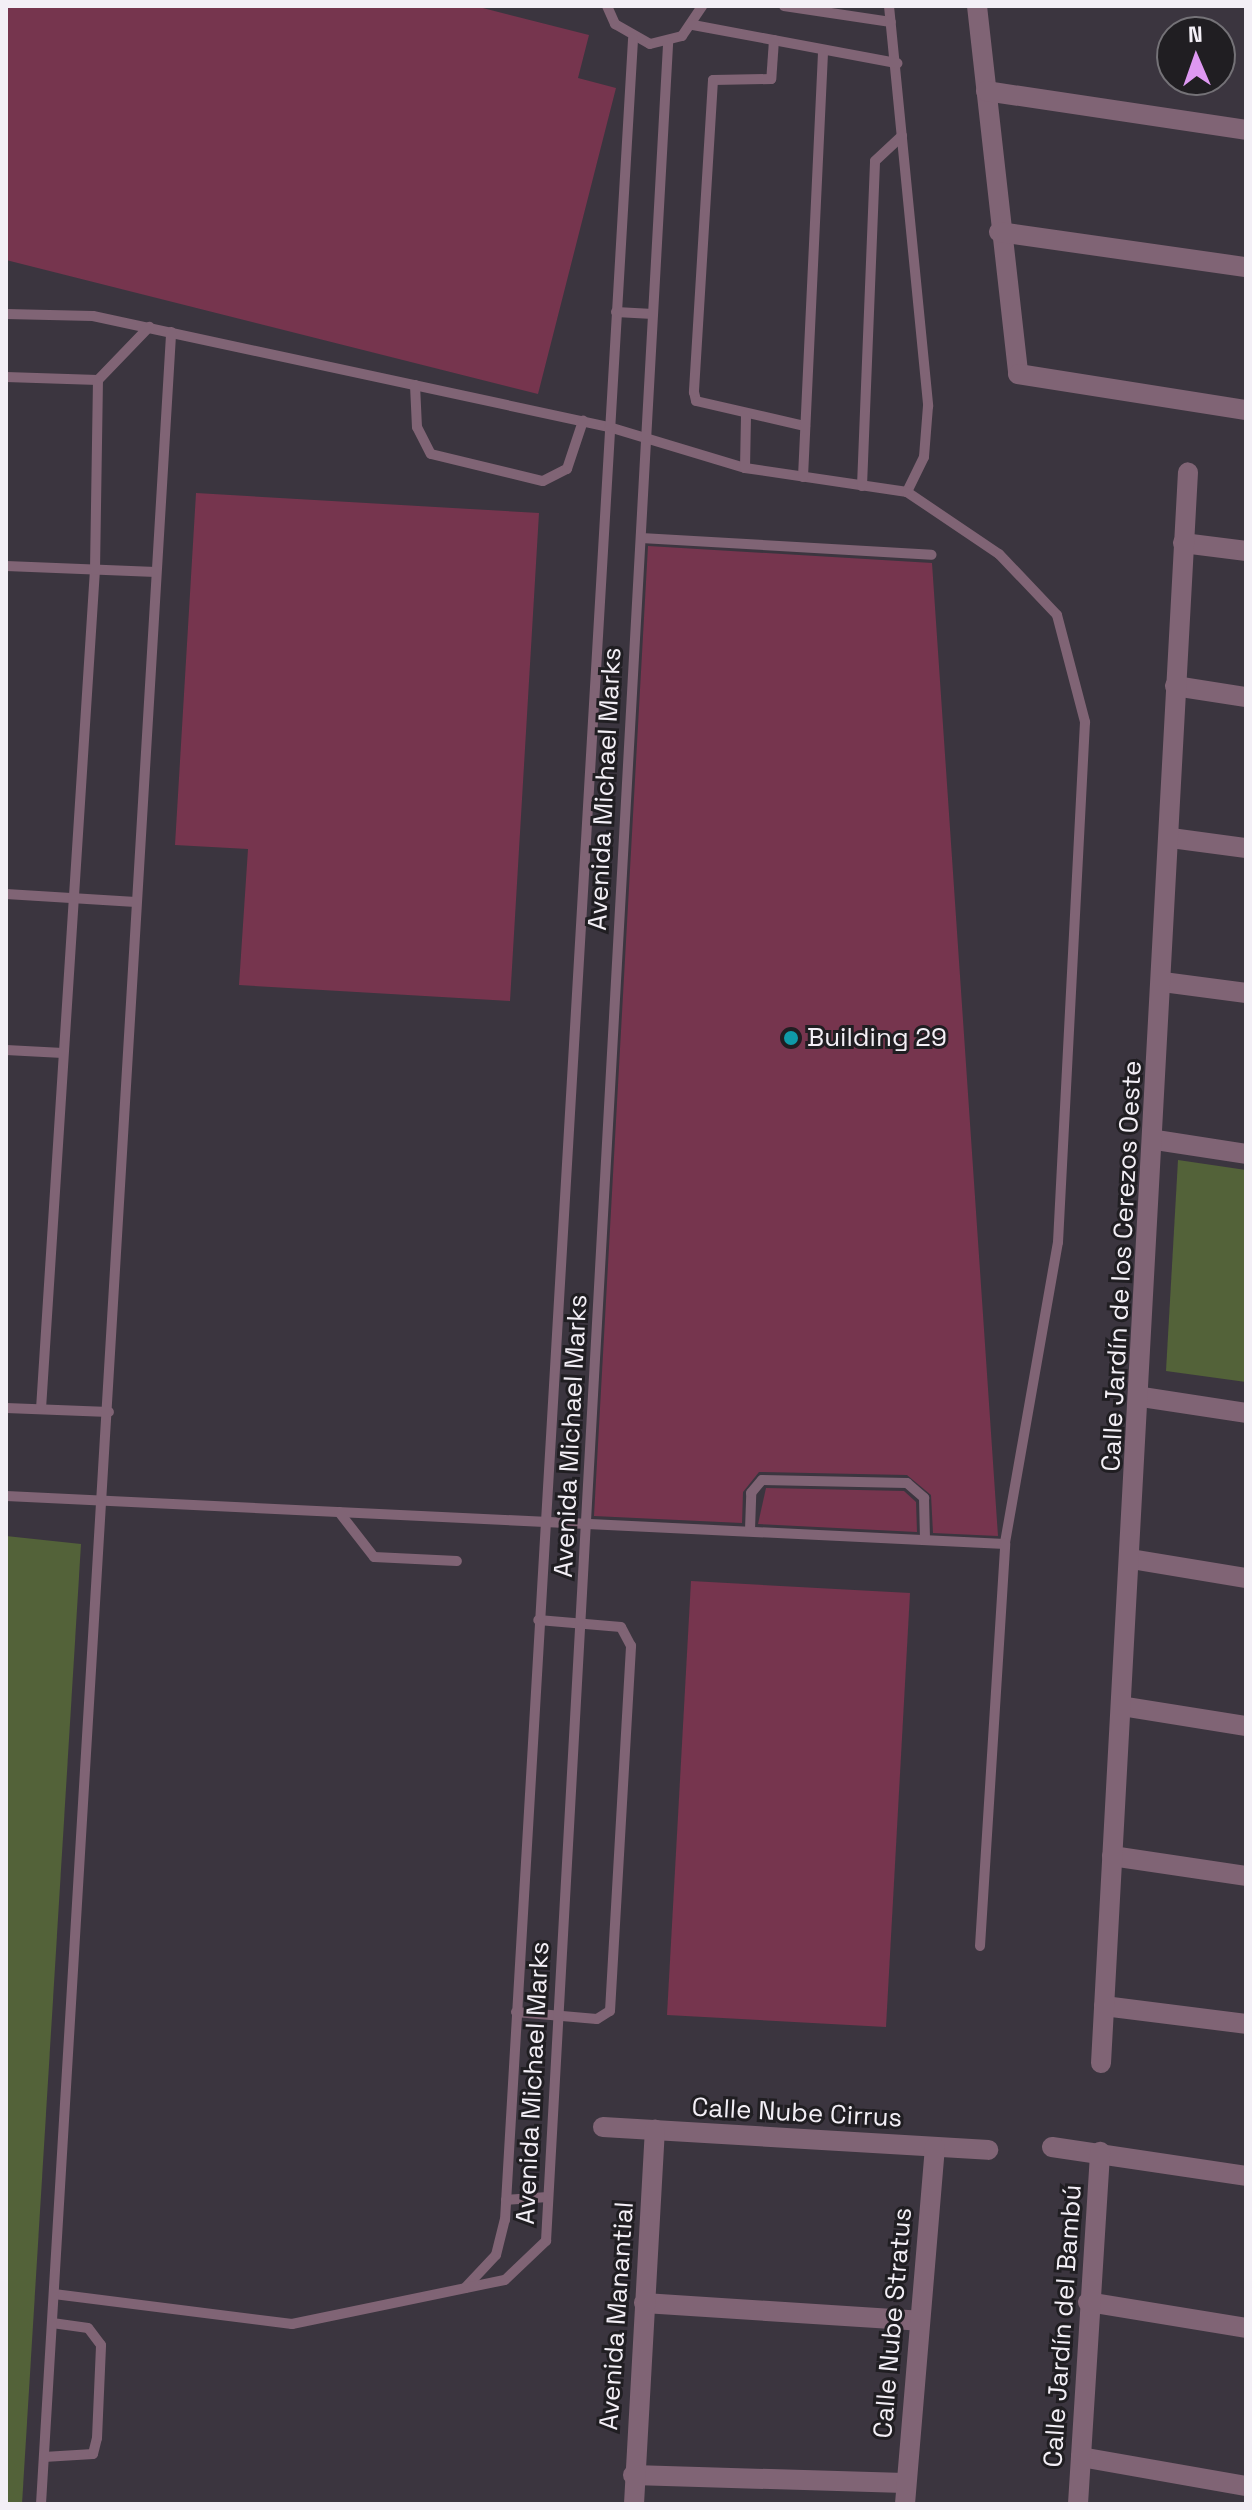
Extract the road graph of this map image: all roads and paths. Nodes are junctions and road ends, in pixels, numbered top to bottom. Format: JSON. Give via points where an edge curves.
{"nodes":[{"id":1,"x":607,"y":6,"type":"edge"},
{"id":2,"x":702,"y":6,"type":"edge"},
{"id":3,"x":784,"y":6,"type":"edge"},
{"id":4,"x":889,"y":6,"type":"edge"},
{"id":5,"x":977,"y":6,"type":"edge"},
{"id":6,"x":891,"y":22,"type":"junction"},
{"id":7,"x":693,"y":25,"type":"junction"},
{"id":8,"x":633,"y":39,"type":"junction"},
{"id":9,"x":774,"y":40,"type":"junction"},
{"id":10,"x":668,"y":42,"type":"junction"},
{"id":11,"x":823,"y":50,"type":"junction"},
{"id":12,"x":897,"y":63,"type":"junction"},
{"id":13,"x":986,"y":91,"type":"junction"},
{"id":14,"x":1246,"y":130,"type":"edge"},
{"id":15,"x":902,"y":136,"type":"junction"},
{"id":16,"x":999,"y":232,"type":"junction"},
{"id":17,"x":1246,"y":267,"type":"edge"},
{"id":18,"x":616,"y":312,"type":"junction"},
{"id":19,"x":6,"y":314,"type":"edge"},
{"id":20,"x":653,"y":314,"type":"junction"},
{"id":21,"x":149,"y":327,"type":"junction"},
{"id":22,"x":171,"y":332,"type":"junction"},
{"id":23,"x":6,"y":377,"type":"edge"},
{"id":24,"x":98,"y":380,"type":"junction"},
{"id":25,"x":415,"y":385,"type":"junction"},
{"id":26,"x":1246,"y":410,"type":"edge"},
{"id":27,"x":746,"y":415,"type":"junction"},
{"id":28,"x":583,"y":421,"type":"junction"},
{"id":29,"x":805,"y":426,"type":"junction"},
{"id":30,"x":609,"y":427,"type":"junction"},
{"id":31,"x":647,"y":443,"type":"junction"},
{"id":32,"x":745,"y":468,"type":"junction"},
{"id":33,"x":1188,"y":472,"type":"dead end"},
{"id":34,"x":803,"y":477,"type":"junction"},
{"id":35,"x":862,"y":486,"type":"junction"},
{"id":36,"x":907,"y":492,"type":"junction"},
{"id":37,"x":641,"y":538,"type":"junction"},
{"id":38,"x":1183,"y":543,"type":"junction"},
{"id":39,"x":1246,"y":551,"type":"edge"},
{"id":40,"x":932,"y":555,"type":"dead end"},
{"id":41,"x":6,"y":566,"type":"edge"},
{"id":42,"x":95,"y":570,"type":"junction"},
{"id":43,"x":156,"y":572,"type":"junction"},
{"id":44,"x":1175,"y":686,"type":"junction"},
{"id":45,"x":1246,"y":697,"type":"edge"},
{"id":46,"x":1171,"y":838,"type":"junction"},
{"id":47,"x":1246,"y":848,"type":"edge"},
{"id":48,"x":6,"y":894,"type":"edge"},
{"id":49,"x":73,"y":898,"type":"junction"},
{"id":50,"x":136,"y":902,"type":"junction"},
{"id":51,"x":1163,"y":982,"type":"junction"},
{"id":52,"x":1246,"y":993,"type":"edge"},
{"id":53,"x":6,"y":1050,"type":"edge"},
{"id":54,"x":63,"y":1053,"type":"junction"},
{"id":55,"x":1156,"y":1140,"type":"junction"},
{"id":56,"x":1246,"y":1154,"type":"edge"},
{"id":57,"x":1142,"y":1397,"type":"junction"},
{"id":58,"x":6,"y":1408,"type":"edge"},
{"id":59,"x":41,"y":1409,"type":"junction"},
{"id":60,"x":109,"y":1412,"type":"junction"},
{"id":61,"x":1246,"y":1413,"type":"edge"},
{"id":62,"x":6,"y":1496,"type":"edge"},
{"id":63,"x":105,"y":1505,"type":"junction"},
{"id":64,"x":339,"y":1512,"type":"junction"},
{"id":65,"x":544,"y":1518,"type":"junction"},
{"id":66,"x":588,"y":1521,"type":"junction"},
{"id":67,"x":750,"y":1530,"type":"junction"},
{"id":68,"x":925,"y":1539,"type":"junction"},
{"id":69,"x":1005,"y":1544,"type":"junction"},
{"id":70,"x":1131,"y":1559,"type":"junction"},
{"id":71,"x":457,"y":1561,"type":"dead end"},
{"id":72,"x":1246,"y":1578,"type":"edge"},
{"id":73,"x":538,"y":1620,"type":"junction"},
{"id":74,"x":583,"y":1620,"type":"junction"},
{"id":75,"x":1121,"y":1706,"type":"junction"},
{"id":76,"x":1246,"y":1726,"type":"edge"},
{"id":77,"x":1112,"y":1856,"type":"junction"},
{"id":78,"x":1246,"y":1876,"type":"edge"},
{"id":79,"x":980,"y":1946,"type":"dead end"},
{"id":80,"x":1104,"y":2006,"type":"junction"},
{"id":81,"x":516,"y":2012,"type":"junction"},
{"id":82,"x":559,"y":2016,"type":"junction"},
{"id":83,"x":1246,"y":2024,"type":"edge"},
{"id":84,"x":1101,"y":2063,"type":"dead end"},
{"id":85,"x":603,"y":2127,"type":"dead end"},
{"id":86,"x":655,"y":2130,"type":"junction"},
{"id":87,"x":935,"y":2147,"type":"junction"},
{"id":88,"x":1052,"y":2147,"type":"dead end"},
{"id":89,"x":988,"y":2150,"type":"dead end"},
{"id":90,"x":1100,"y":2152,"type":"junction"},
{"id":91,"x":1246,"y":2176,"type":"edge"},
{"id":92,"x":548,"y":2197,"type":"junction"},
{"id":93,"x":506,"y":2200,"type":"junction"},
{"id":94,"x":464,"y":2289,"type":"junction"},
{"id":95,"x":54,"y":2294,"type":"junction"},
{"id":96,"x":1088,"y":2302,"type":"junction"},
{"id":97,"x":644,"y":2303,"type":"junction"},
{"id":98,"x":919,"y":2321,"type":"junction"},
{"id":99,"x":52,"y":2323,"type":"junction"},
{"id":100,"x":1246,"y":2328,"type":"edge"},
{"id":101,"x":44,"y":2457,"type":"junction"},
{"id":102,"x":1081,"y":2457,"type":"junction"},
{"id":103,"x":633,"y":2475,"type":"junction"},
{"id":104,"x":1246,"y":2486,"type":"edge"},
{"id":105,"x":905,"y":2494,"type":"edge"},
{"id":106,"x":41,"y":2504,"type":"edge"},
{"id":107,"x":634,"y":2504,"type":"edge"},
{"id":108,"x":1078,"y":2504,"type":"edge"}],
"edges":[{"from":1,"to":8,"type":"lane"},
{"from":2,"to":7,"type":"lane"},
{"from":3,"to":6,"type":"lane"},
{"from":4,"to":6,"type":"lane"},
{"from":5,"to":13,"type":"street"},
{"from":6,"to":12,"type":"lane"},
{"from":7,"to":9,"type":"lane"},
{"from":7,"to":10,"type":"lane"},
{"from":8,"to":10,"type":"lane"},
{"from":8,"to":18,"type":"lane","name":"Avenida Michael Marks"},
{"from":9,"to":11,"type":"lane"},
{"from":9,"to":27,"type":"lane","via":[[771,79],[713,80],[694,392],[696,401]]},
{"from":10,"to":20,"type":"lane","name":"Avenida Michael Marks"},
{"from":11,"to":12,"type":"lane"},
{"from":11,"to":29,"type":"lane"},
{"from":12,"to":15,"type":"lane"},
{"from":13,"to":14,"type":"street"},
{"from":13,"to":16,"type":"street"},
{"from":15,"to":35,"type":"lane","via":[[875,161]]},
{"from":15,"to":36,"type":"lane","via":[[928,406],[924,457]]},
{"from":16,"to":17,"type":"street"},
{"from":16,"to":26,"type":"street","via":[[1018,374]]},
{"from":18,"to":20,"type":"lane"},
{"from":18,"to":30,"type":"lane","name":"Avenida Michael Marks"},
{"from":19,"to":21,"type":"lane","via":[[93,316]]},
{"from":20,"to":31,"type":"lane","name":"Avenida Michael Marks"},
{"from":21,"to":22,"type":"lane"},
{"from":21,"to":24,"type":"lane"},
{"from":22,"to":25,"type":"lane"},
{"from":22,"to":43,"type":"lane"},
{"from":23,"to":24,"type":"lane"},
{"from":24,"to":42,"type":"lane"},
{"from":25,"to":28,"type":"lane"},
{"from":25,"to":28,"type":"lane","via":[[417,427],[431,454],[543,481],[567,469]]},
{"from":27,"to":29,"type":"lane"},
{"from":27,"to":32,"type":"lane"},
{"from":28,"to":30,"type":"lane"},
{"from":29,"to":34,"type":"lane"},
{"from":30,"to":31,"type":"lane"},
{"from":30,"to":65,"type":"lane","name":"Avenida Michael Marks"},
{"from":31,"to":32,"type":"lane"},
{"from":31,"to":37,"type":"lane","name":"Avenida Michael Marks"},
{"from":32,"to":34,"type":"lane"},
{"from":33,"to":38,"type":"street","name":"Calle Jardín de los Cerezos Oeste"},
{"from":34,"to":35,"type":"lane"},
{"from":35,"to":36,"type":"lane"},
{"from":36,"to":69,"type":"lane","via":[[999,554],[1057,615],[1085,722],[1058,1242]]},
{"from":37,"to":40,"type":"lane"},
{"from":37,"to":66,"type":"lane","name":"Avenida Michael Marks"},
{"from":38,"to":39,"type":"street"},
{"from":38,"to":44,"type":"street","name":"Calle Jardín de los Cerezos Oeste"},
{"from":41,"to":42,"type":"lane"},
{"from":42,"to":43,"type":"lane"},
{"from":42,"to":49,"type":"lane"},
{"from":43,"to":50,"type":"lane"},
{"from":44,"to":45,"type":"street"},
{"from":44,"to":46,"type":"street","name":"Calle Jardín de los Cerezos Oeste"},
{"from":46,"to":47,"type":"street"},
{"from":46,"to":51,"type":"street","name":"Calle Jardín de los Cerezos Oeste"},
{"from":48,"to":49,"type":"lane"},
{"from":49,"to":50,"type":"lane"},
{"from":49,"to":54,"type":"lane"},
{"from":50,"to":60,"type":"lane"},
{"from":51,"to":52,"type":"street"},
{"from":51,"to":55,"type":"street","name":"Calle Jardín de los Cerezos Oeste"},
{"from":53,"to":54,"type":"lane"},
{"from":54,"to":59,"type":"lane"},
{"from":55,"to":56,"type":"street"},
{"from":55,"to":57,"type":"street","name":"Calle Jardín de los Cerezos Oeste"},
{"from":57,"to":61,"type":"street"},
{"from":57,"to":70,"type":"street","name":"Calle Jardín de los Cerezos Oeste"},
{"from":58,"to":59,"type":"lane"},
{"from":59,"to":60,"type":"lane"},
{"from":60,"to":63,"type":"lane"},
{"from":62,"to":63,"type":"lane"},
{"from":63,"to":64,"type":"lane"},
{"from":63,"to":95,"type":"lane"},
{"from":64,"to":65,"type":"lane"},
{"from":64,"to":71,"type":"lane","via":[[374,1557]]},
{"from":65,"to":66,"type":"lane"},
{"from":65,"to":73,"type":"lane","name":"Avenida Michael Marks"},
{"from":66,"to":67,"type":"lane"},
{"from":66,"to":74,"type":"lane","name":"Avenida Michael Marks"},
{"from":67,"to":68,"type":"lane"},
{"from":67,"to":68,"type":"lane","via":[[751,1493],[762,1480],[907,1483],[924,1498]]},
{"from":68,"to":69,"type":"lane"},
{"from":69,"to":79,"type":"lane"},
{"from":70,"to":72,"type":"street"},
{"from":70,"to":75,"type":"street","name":"Calle Jardín de los Cerezos Oeste"},
{"from":73,"to":74,"type":"lane"},
{"from":73,"to":81,"type":"lane","name":"Avenida Michael Marks"},
{"from":74,"to":82,"type":"lane","name":"Avenida Michael Marks"},
{"from":74,"to":82,"type":"lane","via":[[621,1627],[631,1646],[610,2011],[597,2019]]},
{"from":75,"to":76,"type":"street"},
{"from":75,"to":77,"type":"street","name":"Calle Jardín de los Cerezos Oeste"},
{"from":77,"to":78,"type":"street"},
{"from":77,"to":80,"type":"street","name":"Calle Jardín de los Cerezos Oeste"},
{"from":80,"to":83,"type":"street"},
{"from":80,"to":84,"type":"street","name":"Calle Jardín de los Cerezos Oeste"},
{"from":81,"to":82,"type":"lane"},
{"from":81,"to":93,"type":"lane","name":"Avenida Michael Marks"},
{"from":82,"to":92,"type":"lane","name":"Avenida Michael Marks"},
{"from":85,"to":86,"type":"street","name":"Calle Nube Cirrus"},
{"from":86,"to":87,"type":"street","name":"Calle Nube Cirrus"},
{"from":86,"to":97,"type":"street","name":"Avenida Manantial"},
{"from":87,"to":89,"type":"street","name":"Calle Nube Cirrus"},
{"from":87,"to":98,"type":"street","name":"Calle Nube Stratus"},
{"from":88,"to":90,"type":"street"},
{"from":90,"to":91,"type":"street"},
{"from":90,"to":96,"type":"street","name":"Calle Jardín del Bambú"},
{"from":92,"to":93,"type":"lane"},
{"from":92,"to":94,"type":"lane","name":"Avenida Michael Marks","via":[[546,2241],[526,2267]]},
{"from":93,"to":94,"type":"lane","name":"Avenida Michael Marks","via":[[496,2255]]},
{"from":94,"to":95,"type":"lane","via":[[292,2324]]},
{"from":95,"to":99,"type":"lane"},
{"from":96,"to":100,"type":"street"},
{"from":96,"to":102,"type":"street","name":"Calle Jardín del Bambú"},
{"from":97,"to":98,"type":"street"},
{"from":97,"to":103,"type":"street","name":"Avenida Manantial"},
{"from":98,"to":105,"type":"street","name":"Calle Nube Stratus"},
{"from":99,"to":101,"type":"lane"},
{"from":99,"to":101,"type":"lane","via":[[88,2328],[101,2345],[97,2438],[93,2454]]},
{"from":101,"to":106,"type":"lane"},
{"from":102,"to":104,"type":"street"},
{"from":102,"to":108,"type":"street","name":"Calle Jardín del Bambú"},
{"from":103,"to":105,"type":"street"},
{"from":103,"to":107,"type":"street","name":"Avenida Manantial"}]}
